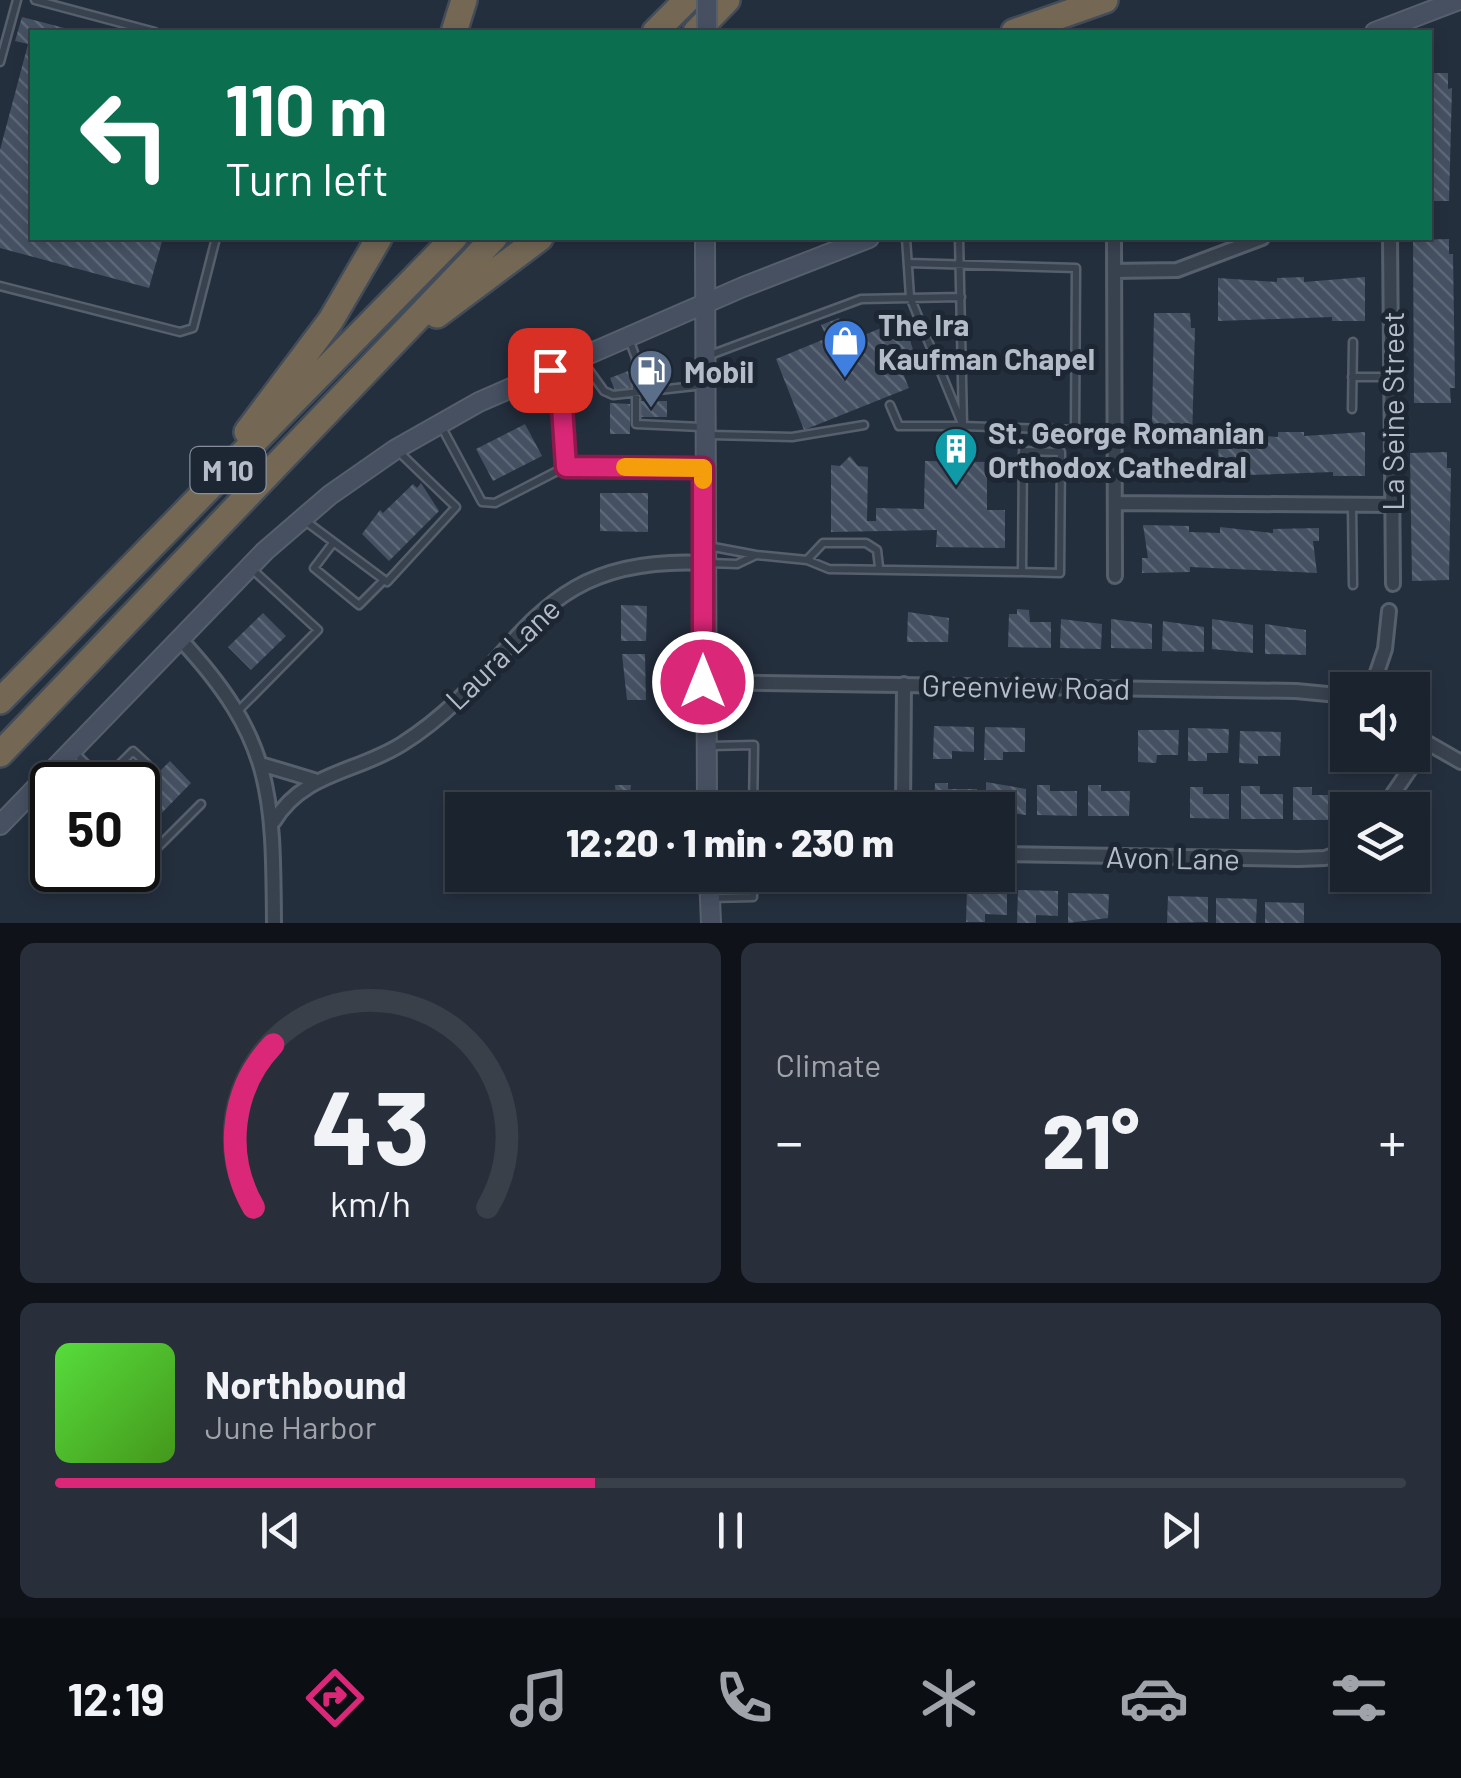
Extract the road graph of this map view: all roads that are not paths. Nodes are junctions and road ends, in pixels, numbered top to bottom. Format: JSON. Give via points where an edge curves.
{"nodes":[{"id":1,"x":17,"y":0,"type":"edge"},
{"id":2,"x":35,"y":0,"type":"edge"},
{"id":3,"x":464,"y":0,"type":"edge"},
{"id":4,"x":686,"y":0,"type":"edge"},
{"id":5,"x":707,"y":0,"type":"edge"},
{"id":6,"x":727,"y":0,"type":"edge"},
{"id":7,"x":1105,"y":0,"type":"edge"},
{"id":8,"x":1459,"y":0,"type":"edge"},
{"id":9,"x":148,"y":30,"type":"edge"},
{"id":10,"x":455,"y":30,"type":"edge"},
{"id":11,"x":657,"y":30,"type":"edge"},
{"id":12,"x":698,"y":30,"type":"edge"},
{"id":13,"x":707,"y":30,"type":"edge"},
{"id":14,"x":1020,"y":30,"type":"edge"},
{"id":15,"x":1383,"y":30,"type":"edge"},
{"id":16,"x":0,"y":62,"type":"edge"},
{"id":17,"x":215,"y":240,"type":"edge"},
{"id":18,"x":377,"y":240,"type":"edge"},
{"id":19,"x":452,"y":240,"type":"edge"},
{"id":20,"x":492,"y":240,"type":"edge"},
{"id":21,"x":537,"y":240,"type":"edge"},
{"id":22,"x":705,"y":240,"type":"edge"},
{"id":23,"x":864,"y":240,"type":"edge"},
{"id":24,"x":906,"y":240,"type":"edge"},
{"id":25,"x":958,"y":240,"type":"edge"},
{"id":26,"x":1114,"y":240,"type":"edge"},
{"id":27,"x":1257,"y":240,"type":"edge"},
{"id":28,"x":1390,"y":240,"type":"edge"},
{"id":29,"x":908,"y":262,"type":"junction"},
{"id":30,"x":960,"y":264,"type":"junction"},
{"id":31,"x":1114,"y":270,"type":"junction"},
{"id":32,"x":0,"y":286,"type":"edge"},
{"id":33,"x":910,"y":297,"type":"junction"},
{"id":34,"x":961,"y":297,"type":"junction"},
{"id":35,"x":704,"y":305,"type":"junction"},
{"id":36,"x":628,"y":338,"type":"junction"},
{"id":37,"x":1352,"y":342,"type":"dead end"},
{"id":38,"x":704,"y":356,"type":"junction"},
{"id":39,"x":580,"y":358,"type":"junction"},
{"id":40,"x":550,"y":370,"type":"junction"},
{"id":41,"x":1352,"y":376,"type":"junction"},
{"id":42,"x":1392,"y":377,"type":"junction"},
{"id":43,"x":704,"y":385,"type":"junction"},
{"id":44,"x":636,"y":393,"type":"junction"},
{"id":45,"x":890,"y":406,"type":"dead end"},
{"id":46,"x":1352,"y":409,"type":"dead end"},
{"id":47,"x":439,"y":423,"type":"junction"},
{"id":48,"x":864,"y":425,"type":"dead end"},
{"id":49,"x":963,"y":426,"type":"junction"},
{"id":50,"x":704,"y":431,"type":"junction"},
{"id":51,"x":396,"y":449,"type":"junction"},
{"id":52,"x":566,"y":467,"type":"junction"},
{"id":53,"x":703,"y":468,"type":"junction"},
{"id":54,"x":257,"y":488,"type":"junction"},
{"id":55,"x":1114,"y":504,"type":"junction"},
{"id":56,"x":1352,"y":505,"type":"junction"},
{"id":57,"x":1392,"y":505,"type":"junction"},
{"id":58,"x":303,"y":519,"type":"junction"},
{"id":59,"x":333,"y":542,"type":"junction"},
{"id":60,"x":703,"y":554,"type":"junction"},
{"id":61,"x":756,"y":556,"type":"junction"},
{"id":62,"x":807,"y":560,"type":"junction"},
{"id":63,"x":250,"y":567,"type":"junction"},
{"id":64,"x":879,"y":568,"type":"junction"},
{"id":65,"x":1022,"y":572,"type":"junction"},
{"id":66,"x":1115,"y":576,"type":"dead end"},
{"id":67,"x":382,"y":582,"type":"junction"},
{"id":68,"x":1392,"y":584,"type":"dead end"},
{"id":69,"x":1353,"y":585,"type":"dead end"},
{"id":70,"x":1389,"y":612,"type":"dead end"},
{"id":71,"x":180,"y":640,"type":"junction"},
{"id":72,"x":1377,"y":672,"type":"edge"},
{"id":73,"x":703,"y":682,"type":"junction"},
{"id":74,"x":904,"y":684,"type":"junction"},
{"id":75,"x":0,"y":693,"type":"edge"},
{"id":76,"x":1330,"y":694,"type":"edge"},
{"id":77,"x":0,"y":701,"type":"edge"},
{"id":78,"x":238,"y":712,"type":"junction"},
{"id":79,"x":704,"y":746,"type":"junction"},
{"id":80,"x":1430,"y":746,"type":"edge"},
{"id":81,"x":72,"y":750,"type":"junction"},
{"id":82,"x":0,"y":754,"type":"edge"},
{"id":83,"x":84,"y":762,"type":"edge"},
{"id":84,"x":123,"y":762,"type":"edge"},
{"id":85,"x":145,"y":762,"type":"edge"},
{"id":86,"x":1461,"y":762,"type":"edge"},
{"id":87,"x":264,"y":765,"type":"junction"},
{"id":88,"x":314,"y":780,"type":"junction"},
{"id":89,"x":705,"y":792,"type":"edge"},
{"id":90,"x":754,"y":792,"type":"edge"},
{"id":91,"x":903,"y":792,"type":"edge"},
{"id":92,"x":201,"y":804,"type":"dead end"},
{"id":93,"x":274,"y":821,"type":"junction"},
{"id":94,"x":0,"y":826,"type":"edge"},
{"id":95,"x":161,"y":844,"type":"edge"},
{"id":96,"x":1015,"y":854,"type":"edge"},
{"id":97,"x":1330,"y":856,"type":"edge"},
{"id":98,"x":710,"y":892,"type":"edge"},
{"id":99,"x":753,"y":892,"type":"edge"},
{"id":100,"x":710,"y":898,"type":"junction"},
{"id":101,"x":274,"y":923,"type":"edge"},
{"id":102,"x":710,"y":923,"type":"edge"}],
"edges":[{"from":1,"to":16,"type":"lane"},
{"from":2,"to":9,"type":"lane"},
{"from":3,"to":10,"type":"highway"},
{"from":4,"to":11,"type":"highway"},
{"from":5,"to":13,"type":"main road","bridge":true},
{"from":6,"to":12,"type":"highway"},
{"from":7,"to":14,"type":"highway"},
{"from":8,"to":15,"type":"main road"},
{"from":17,"to":32,"type":"lane","via":[[193,328],[180,332]]},
{"from":18,"to":75,"type":"highway","via":[[331,320],[247,432]]},
{"from":19,"to":77,"type":"highway","number":"M 10"},
{"from":20,"to":54,"type":"highway","number":"M 10"},
{"from":21,"to":54,"type":"highway","via":[[417,332]]},
{"from":22,"to":35,"type":"main road"},
{"from":23,"to":35,"type":"main road"},
{"from":24,"to":29,"type":"lane"},
{"from":25,"to":30,"type":"lane"},
{"from":26,"to":31,"type":"street"},
{"from":27,"to":31,"type":"street","via":[[1177,270]]},
{"from":28,"to":42,"type":"street","name":"La Seine Street"},
{"from":29,"to":30,"type":"lane"},
{"from":29,"to":33,"type":"lane"},
{"from":30,"to":34,"type":"lane"},
{"from":30,"to":49,"type":"lane","via":[[1076,268],[1075,430]]},
{"from":31,"to":55,"type":"street"},
{"from":33,"to":34,"type":"lane"},
{"from":33,"to":38,"type":"lane","via":[[861,298]]},
{"from":33,"to":49,"type":"lane"},
{"from":34,"to":49,"type":"lane"},
{"from":35,"to":36,"type":"main road"},
{"from":35,"to":38,"type":"main road"},
{"from":36,"to":39,"type":"main road"},
{"from":36,"to":44,"type":"lane","via":[[636,358]]},
{"from":37,"to":41,"type":"lane"},
{"from":38,"to":43,"type":"main road"},
{"from":39,"to":40,"type":"main road"},
{"from":39,"to":44,"type":"lane","via":[[604,391]]},
{"from":40,"to":47,"type":"main road"},
{"from":40,"to":52,"type":"lane","via":[[561,391]]},
{"from":41,"to":42,"type":"lane"},
{"from":41,"to":46,"type":"lane"},
{"from":42,"to":57,"type":"street","name":"La Seine Street"},
{"from":43,"to":44,"type":"lane"},
{"from":43,"to":50,"type":"main road"},
{"from":44,"to":50,"type":"lane","via":[[636,424]]},
{"from":45,"to":49,"type":"lane","via":[[900,426]]},
{"from":47,"to":51,"type":"main road"},
{"from":47,"to":52,"type":"lane","via":[[482,502],[495,504]]},
{"from":48,"to":50,"type":"lane","via":[[792,437]]},
{"from":50,"to":53,"type":"main road"},
{"from":51,"to":58,"type":"main road"},
{"from":51,"to":67,"type":"lane","via":[[456,507]]},
{"from":52,"to":53,"type":"lane"},
{"from":53,"to":60,"type":"main road"},
{"from":54,"to":82,"type":"highway","number":"M 10"},
{"from":55,"to":56,"type":"street"},
{"from":55,"to":66,"type":"street"},
{"from":56,"to":57,"type":"street"},
{"from":56,"to":69,"type":"lane"},
{"from":57,"to":68,"type":"street","name":"La Seine Street"},
{"from":58,"to":59,"type":"lane"},
{"from":58,"to":63,"type":"main road"},
{"from":59,"to":67,"type":"lane"},
{"from":59,"to":67,"type":"lane","via":[[314,568],[359,605]]},
{"from":60,"to":61,"type":"lane","via":[[733,548]]},
{"from":60,"to":61,"type":"lane","via":[[738,564]]},
{"from":60,"to":73,"type":"main road"},
{"from":60,"to":88,"type":"street","name":"Laura Lane","via":[[584,581],[540,613],[424,729],[382,756]]},
{"from":61,"to":62,"type":"lane"},
{"from":62,"to":64,"type":"lane","via":[[830,569]]},
{"from":62,"to":64,"type":"lane","via":[[823,543],[866,543],[877,550]]},
{"from":63,"to":71,"type":"main road"},
{"from":63,"to":78,"type":"lane","via":[[318,630]]},
{"from":64,"to":65,"type":"lane"},
{"from":65,"to":65,"type":"lane","via":[[1023,452],[1061,452],[1060,573]]},
{"from":70,"to":72,"type":"street"},
{"from":71,"to":78,"type":"street"},
{"from":71,"to":81,"type":"main road"},
{"from":73,"to":74,"type":"street","name":"Greenview Road"},
{"from":73,"to":79,"type":"main road"},
{"from":74,"to":76,"type":"street","name":"Greenview Road"},
{"from":74,"to":91,"type":"street"},
{"from":78,"to":87,"type":"street"},
{"from":79,"to":89,"type":"main road"},
{"from":79,"to":90,"type":"lane","via":[[754,745]]},
{"from":80,"to":86,"type":"street"},
{"from":81,"to":83,"type":"lane"},
{"from":81,"to":94,"type":"main road"},
{"from":84,"to":85,"type":"lane","via":[[133,751]]},
{"from":87,"to":88,"type":"street"},
{"from":87,"to":93,"type":"street"},
{"from":88,"to":93,"type":"street","name":"Laura Lane"},
{"from":92,"to":95,"type":"lane"},
{"from":93,"to":101,"type":"street"},
{"from":96,"to":97,"type":"street","name":"Avon Lane"},
{"from":98,"to":100,"type":"main road"},
{"from":99,"to":100,"type":"lane"},
{"from":100,"to":102,"type":"main road"}]}
